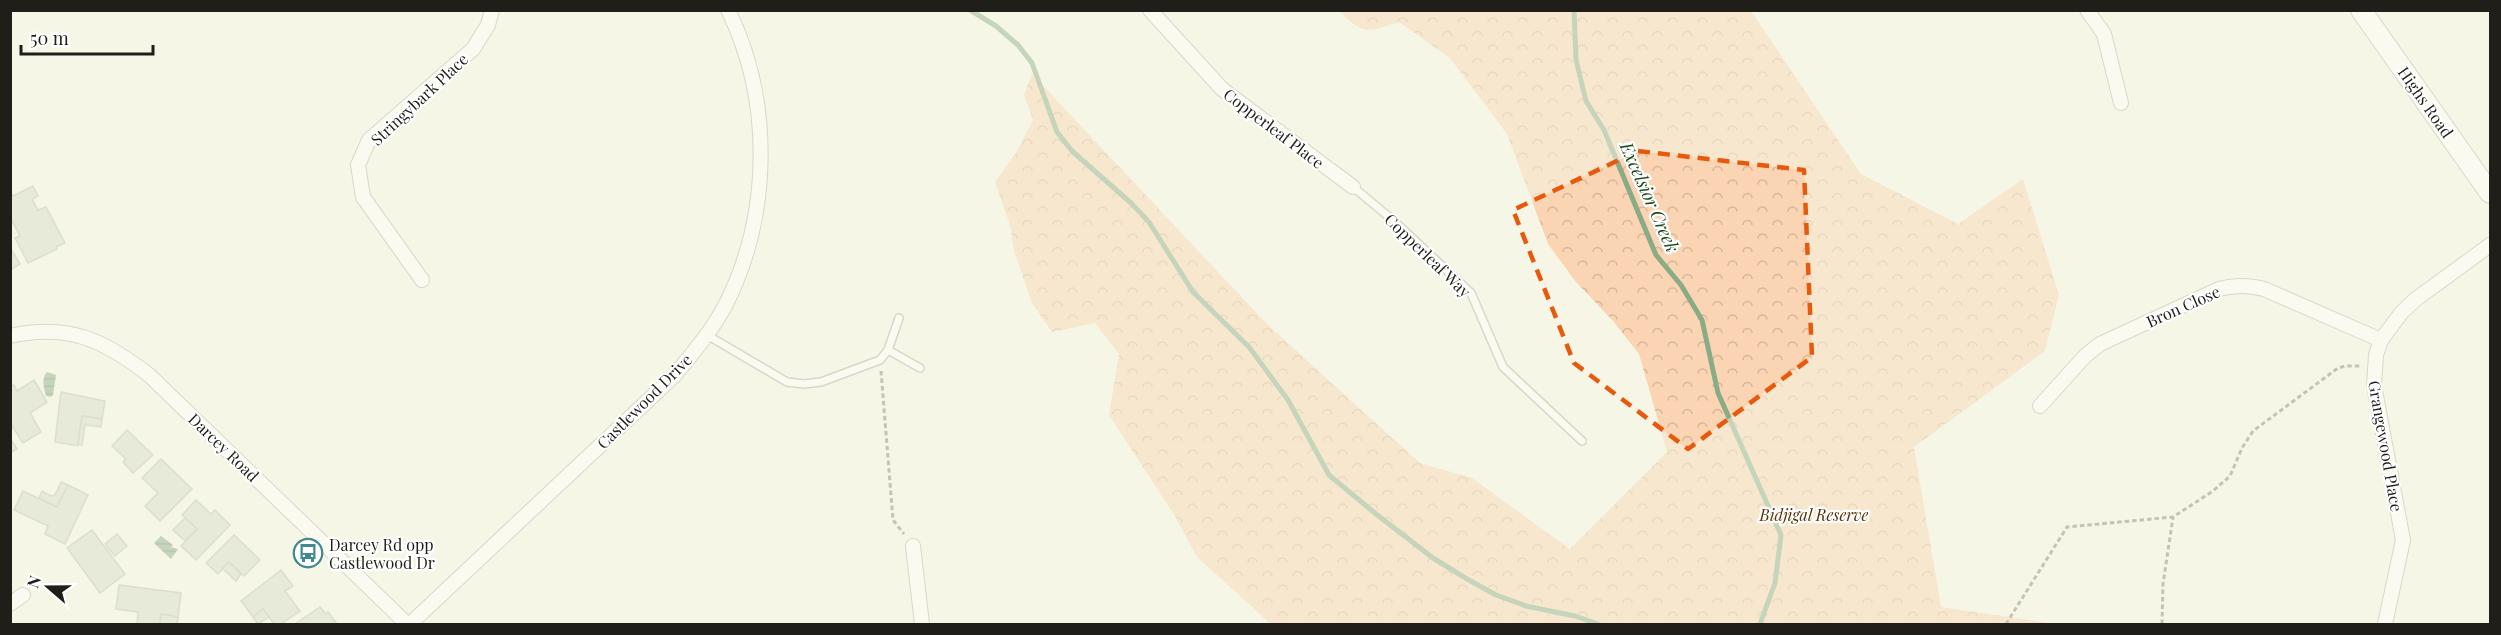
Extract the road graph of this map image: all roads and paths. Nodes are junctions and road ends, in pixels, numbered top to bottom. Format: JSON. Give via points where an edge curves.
{"nodes":[{"id":1,"x":492,"y":10,"type":"edge"},
{"id":2,"x":728,"y":10,"type":"edge"},
{"id":3,"x":1150,"y":10,"type":"edge"},
{"id":4,"x":2087,"y":10,"type":"edge"},
{"id":5,"x":2361,"y":10,"type":"edge"},
{"id":6,"x":2121,"y":103,"type":"dead end"},
{"id":7,"x":1353,"y":187,"type":"joint"},
{"id":8,"x":2490,"y":193,"type":"edge"},
{"id":9,"x":2490,"y":245,"type":"edge"},
{"id":10,"x":422,"y":280,"type":"dead end"},
{"id":11,"x":899,"y":318,"type":"dead end"},
{"id":12,"x":707,"y":335,"type":"junction"},
{"id":13,"x":10,"y":336,"type":"edge"},
{"id":14,"x":2381,"y":340,"type":"junction"},
{"id":15,"x":888,"y":350,"type":"junction"},
{"id":16,"x":880,"y":360,"type":"junction"},
{"id":17,"x":2373,"y":367,"type":"junction"},
{"id":18,"x":920,"y":368,"type":"dead end"},
{"id":19,"x":2040,"y":406,"type":"dead end"},
{"id":20,"x":1582,"y":441,"type":"dead end"},
{"id":21,"x":2173,"y":517,"type":"junction"},
{"id":22,"x":913,"y":546,"type":"joint"},
{"id":23,"x":23,"y":595,"type":"dead end"},
{"id":24,"x":10,"y":604,"type":"edge"},
{"id":25,"x":409,"y":624,"type":"edge"},
{"id":26,"x":922,"y":624,"type":"edge"},
{"id":27,"x":2006,"y":624,"type":"edge"},
{"id":28,"x":2162,"y":624,"type":"edge"},
{"id":29,"x":2385,"y":624,"type":"edge"}],
"edges":[{"from":1,"to":10,"type":"street","name":"Stringybark Place","via":[[488,26],[472,49],[369,140],[358,165],[363,197]]},
{"from":2,"to":12,"type":"street","name":"Castlewood Drive","via":[[746,53],[755,93],[761,166],[757,205],[743,264]]},
{"from":3,"to":7,"type":"street","name":"Copperleaf Place","via":[[1222,89]]},
{"from":4,"to":6,"type":"street","via":[[2103,34]]},
{"from":5,"to":8,"type":"street","name":"Highs Road"},
{"from":7,"to":20,"type":"lane","name":"Copperleaf Way","via":[[1471,293],[1503,367]]},
{"from":9,"to":14,"type":"street","name":"Grangewood Place","via":[[2416,299]]},
{"from":11,"to":15,"type":"lane"},
{"from":12,"to":16,"type":"lane","via":[[787,382],[822,382]]},
{"from":12,"to":25,"type":"street","name":"Castlewood Drive","via":[[674,376]]},
{"from":13,"to":25,"type":"street","name":"Darcey Road","via":[[69,333],[121,353],[149,375]]},
{"from":14,"to":17,"type":"street","name":"Grangewood Place"},
{"from":14,"to":19,"type":"street","name":"Bron Close","via":[[2264,289],[2235,285],[2100,344]]},
{"from":15,"to":16,"type":"lane"},
{"from":15,"to":18,"type":"lane"},
{"from":16,"to":22,"type":"path","via":[[893,520]]},
{"from":17,"to":21,"type":"path","via":[[2338,368],[2253,431],[2230,476]]},
{"from":17,"to":29,"type":"street","name":"Grangewood Place","via":[[2403,540]]},
{"from":21,"to":27,"type":"path","via":[[2067,527]]},
{"from":21,"to":28,"type":"path","via":[[2163,584]]},
{"from":22,"to":26,"type":"street"},
{"from":23,"to":24,"type":"street"}]}
